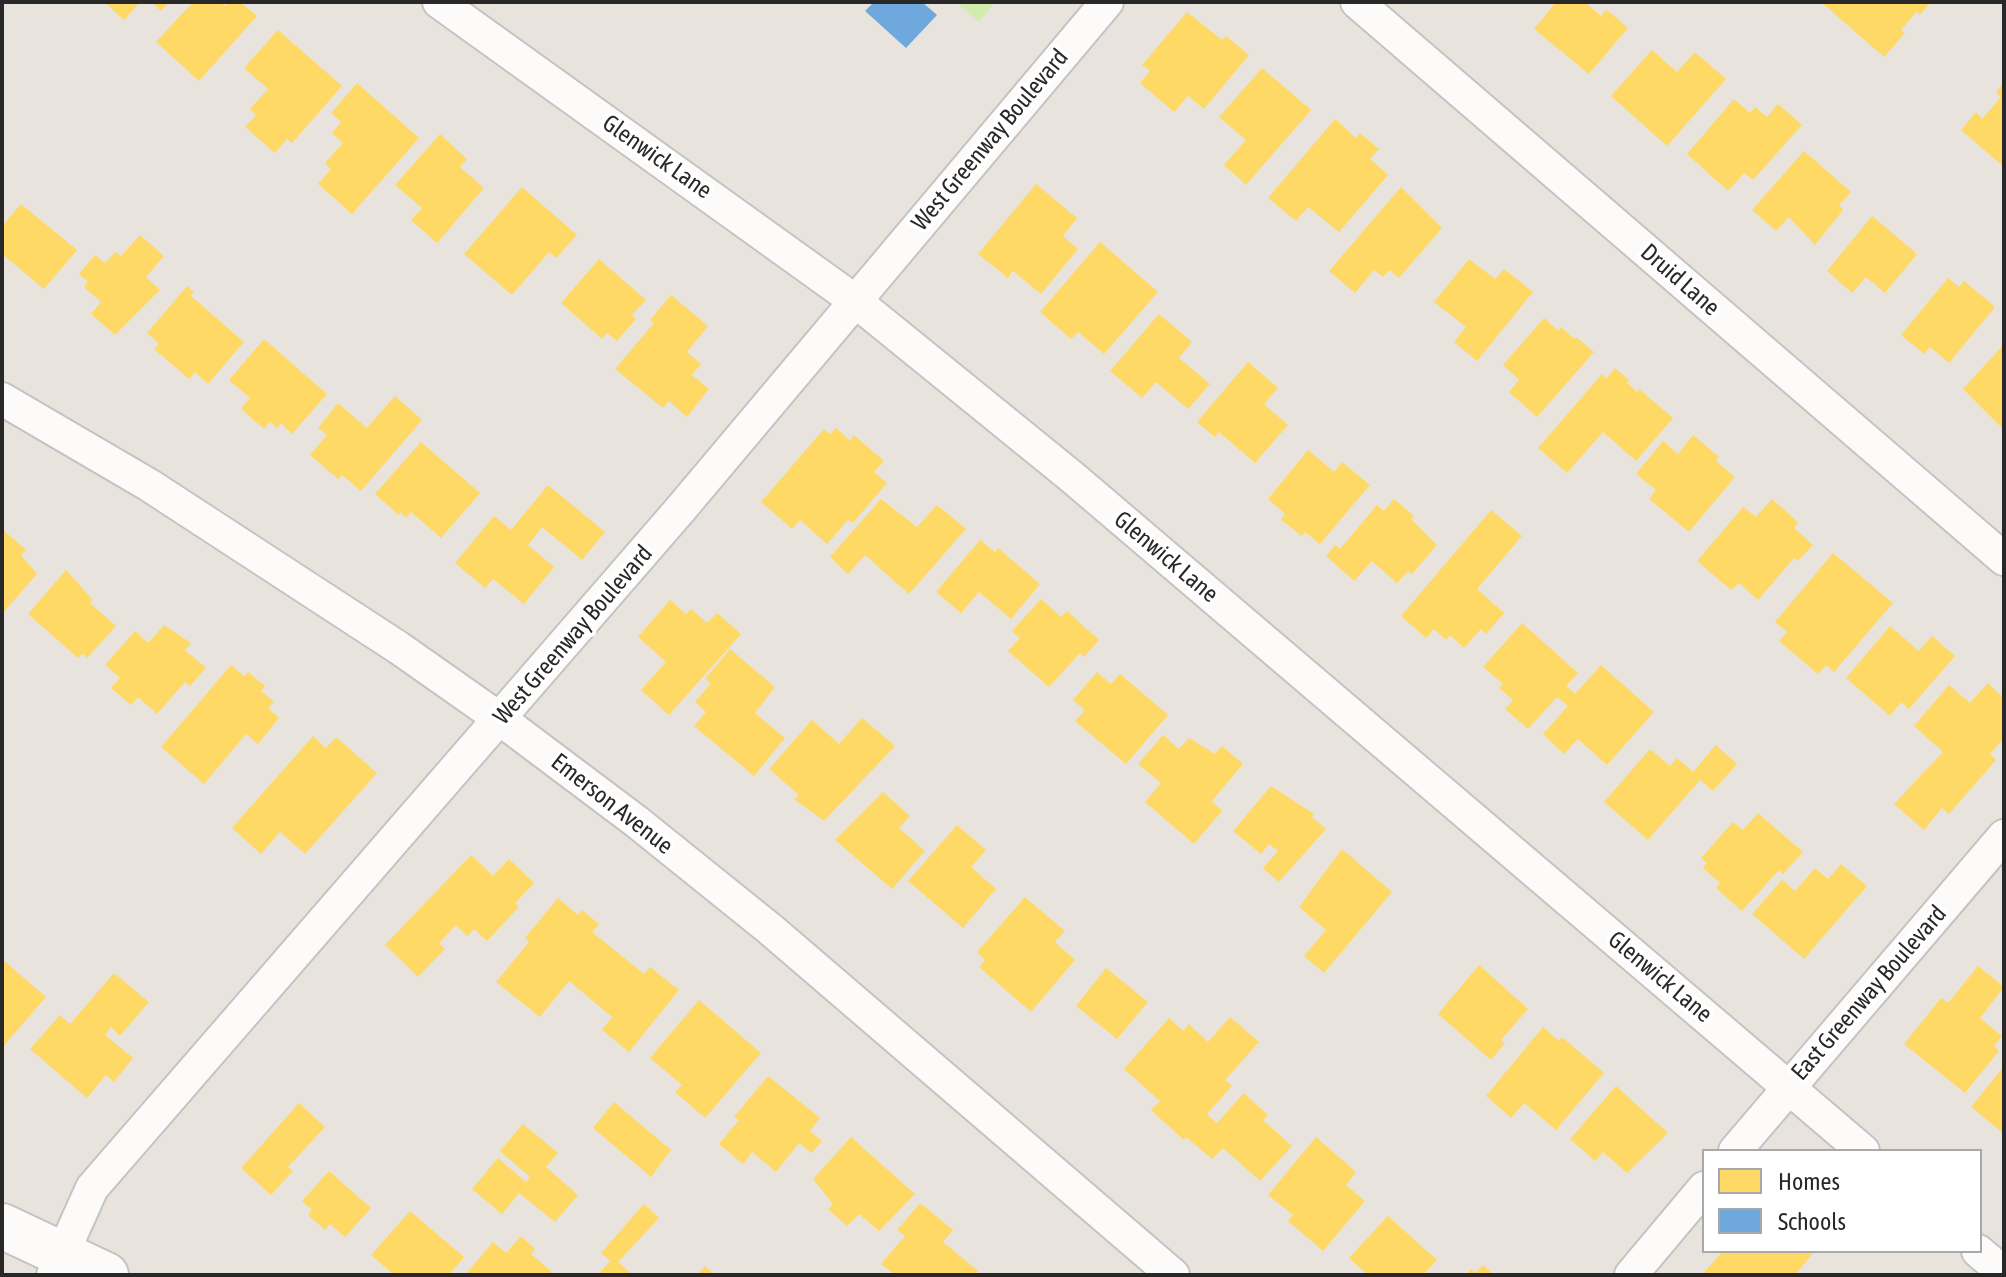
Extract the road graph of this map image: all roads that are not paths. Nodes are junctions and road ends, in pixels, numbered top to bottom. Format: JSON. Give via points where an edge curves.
{"nodes":[{"id":1,"x":439,"y":2,"type":"edge"},
{"id":2,"x":1107,"y":2,"type":"edge"},
{"id":3,"x":1357,"y":2,"type":"edge"},
{"id":4,"x":854,"y":300,"type":"junction"},
{"id":5,"x":2,"y":399,"type":"edge"},
{"id":6,"x":2004,"y":559,"type":"edge"},
{"id":7,"x":500,"y":719,"type":"junction"},
{"id":8,"x":2004,"y":836,"type":"edge"},
{"id":9,"x":1789,"y":1087,"type":"junction"},
{"id":10,"x":1737,"y":1149,"type":"edge"},
{"id":11,"x":1861,"y":1149,"type":"edge"},
{"id":12,"x":1702,"y":1190,"type":"edge"},
{"id":13,"x":2,"y":1226,"type":"edge"},
{"id":14,"x":1980,"y":1253,"type":"edge"},
{"id":15,"x":58,"y":1264,"type":"edge"},
{"id":16,"x":2004,"y":1273,"type":"edge"},
{"id":17,"x":106,"y":1275,"type":"edge"},
{"id":18,"x":1173,"y":1275,"type":"edge"},
{"id":19,"x":1631,"y":1275,"type":"edge"}],
"edges":[{"from":1,"to":4,"type":"street","name":"Glenwick Lane"},
{"from":2,"to":4,"type":"street","name":"West Greenway Boulevard"},
{"from":3,"to":6,"type":"street","name":"Druid Lane"},
{"from":4,"to":7,"type":"street","name":"West Greenway Boulevard"},
{"from":4,"to":9,"type":"street","name":"Glenwick Lane","via":[[1072,477]]},
{"from":5,"to":7,"type":"street","name":"Emerson Avenue","via":[[149,485]]},
{"from":7,"to":15,"type":"street","name":"West Greenway Boulevard","via":[[92,1188]]},
{"from":7,"to":18,"type":"street","name":"Emerson Avenue","via":[[770,929]]},
{"from":8,"to":9,"type":"street","name":"East Greenway Boulevard"},
{"from":9,"to":10,"type":"street","name":"East Greenway Boulevard"},
{"from":9,"to":11,"type":"street","name":"Glenwick Lane"},
{"from":12,"to":19,"type":"street"},
{"from":13,"to":15,"type":"street"},
{"from":14,"to":16,"type":"street"},
{"from":15,"to":17,"type":"street"}]}
